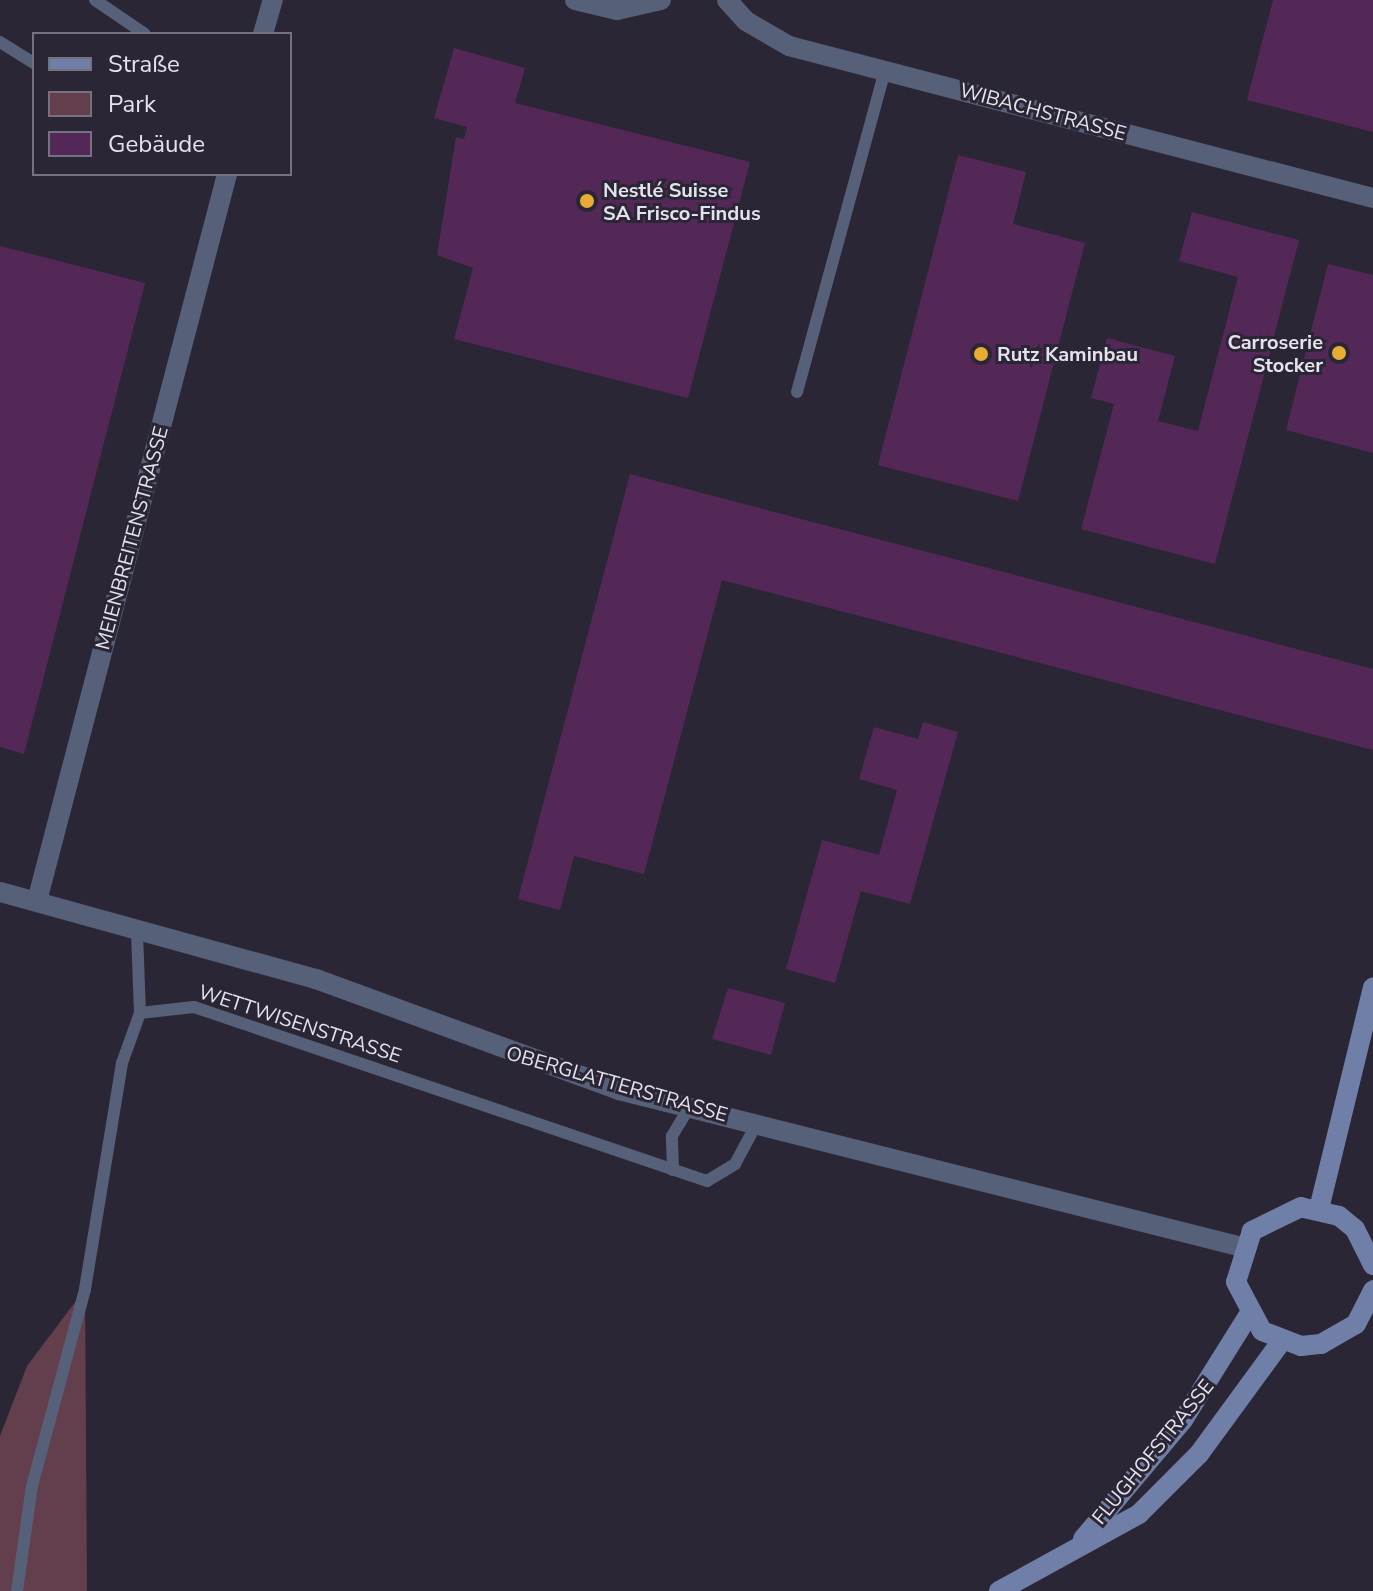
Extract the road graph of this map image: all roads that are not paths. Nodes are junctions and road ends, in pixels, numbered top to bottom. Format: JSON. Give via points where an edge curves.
{"nodes":[{"id":1,"x":95,"y":0,"type":"edge"},
{"id":2,"x":273,"y":0,"type":"edge"},
{"id":3,"x":661,"y":0,"type":"edge"},
{"id":4,"x":727,"y":0,"type":"edge"},
{"id":5,"x":583,"y":1,"type":"edge"},
{"id":6,"x":142,"y":32,"type":"edge"},
{"id":7,"x":264,"y":32,"type":"edge"},
{"id":8,"x":0,"y":42,"type":"edge"},
{"id":9,"x":32,"y":62,"type":"edge"},
{"id":10,"x":885,"y":70,"type":"junction"},
{"id":11,"x":225,"y":176,"type":"edge"},
{"id":12,"x":1373,"y":198,"type":"edge"},
{"id":13,"x":797,"y":392,"type":"dead end"},
{"id":14,"x":0,"y":892,"type":"edge"},
{"id":15,"x":37,"y":901,"type":"junction"},
{"id":16,"x":137,"y":932,"type":"junction"},
{"id":17,"x":1373,"y":988,"type":"edge"},
{"id":18,"x":140,"y":1013,"type":"junction"},
{"id":19,"x":689,"y":1108,"type":"junction"},
{"id":20,"x":756,"y":1125,"type":"junction"},
{"id":21,"x":673,"y":1170,"type":"junction"},
{"id":22,"x":1319,"y":1209,"type":"junction"},
{"id":23,"x":1242,"y":1247,"type":"junction"},
{"id":24,"x":1373,"y":1265,"type":"edge"},
{"id":25,"x":1373,"y":1290,"type":"edge"},
{"id":26,"x":1248,"y":1316,"type":"junction"},
{"id":27,"x":1281,"y":1342,"type":"junction"},
{"id":28,"x":1078,"y":1545,"type":"junction"},
{"id":29,"x":17,"y":1591,"type":"edge"},
{"id":30,"x":999,"y":1591,"type":"edge"}],
"edges":[{"from":1,"to":6,"type":"lane"},
{"from":2,"to":7,"type":"street"},
{"from":3,"to":5,"type":"street","via":[[617,10]]},
{"from":4,"to":10,"type":"street","name":"WIBACHSTRASSE","via":[[746,21],[789,46]]},
{"from":8,"to":9,"type":"lane"},
{"from":10,"to":12,"type":"street","name":"WIBACHSTRASSE"},
{"from":10,"to":13,"type":"lane"},
{"from":11,"to":15,"type":"street","name":"MEIENBREITENSTRASSE"},
{"from":14,"to":15,"type":"street","name":"OBERGLATTERSTRASSE"},
{"from":15,"to":16,"type":"street","name":"OBERGLATTERSTRASSE"},
{"from":16,"to":18,"type":"lane"},
{"from":16,"to":19,"type":"street","name":"OBERGLATTERSTRASSE","via":[[316,979],[471,1040]]},
{"from":17,"to":22,"type":"main road"},
{"from":18,"to":21,"type":"lane","name":"WETTWISENSTRASSE","via":[[194,1007]]},
{"from":18,"to":29,"type":"lane","via":[[122,1063],[85,1289],[32,1486]]},
{"from":19,"to":20,"type":"street","name":"OBERGLATTERSTRASSE"},
{"from":19,"to":21,"type":"lane","via":[[672,1136]]},
{"from":20,"to":21,"type":"lane","name":"WETTWISENSTRASSE","via":[[735,1164],[707,1181]]},
{"from":20,"to":23,"type":"street","name":"OBERGLATTERSTRASSE"},
{"from":22,"to":23,"type":"main road","via":[[1266,1219]]},
{"from":22,"to":24,"type":"main road","via":[[1355,1229]]},
{"from":23,"to":26,"type":"main road","via":[[1236,1282]]},
{"from":25,"to":27,"type":"main road","via":[[1356,1324],[1340,1336],[1311,1345]]},
{"from":26,"to":27,"type":"main road"},
{"from":26,"to":28,"type":"main road","name":"FLUGHOFSTRASSE","via":[[1183,1420]]},
{"from":27,"to":28,"type":"main road","name":"FLUGHOFSTRASSE","via":[[1168,1487],[1139,1514]]},
{"from":28,"to":30,"type":"main road","name":"FLUGHOFSTRASSE"}]}
